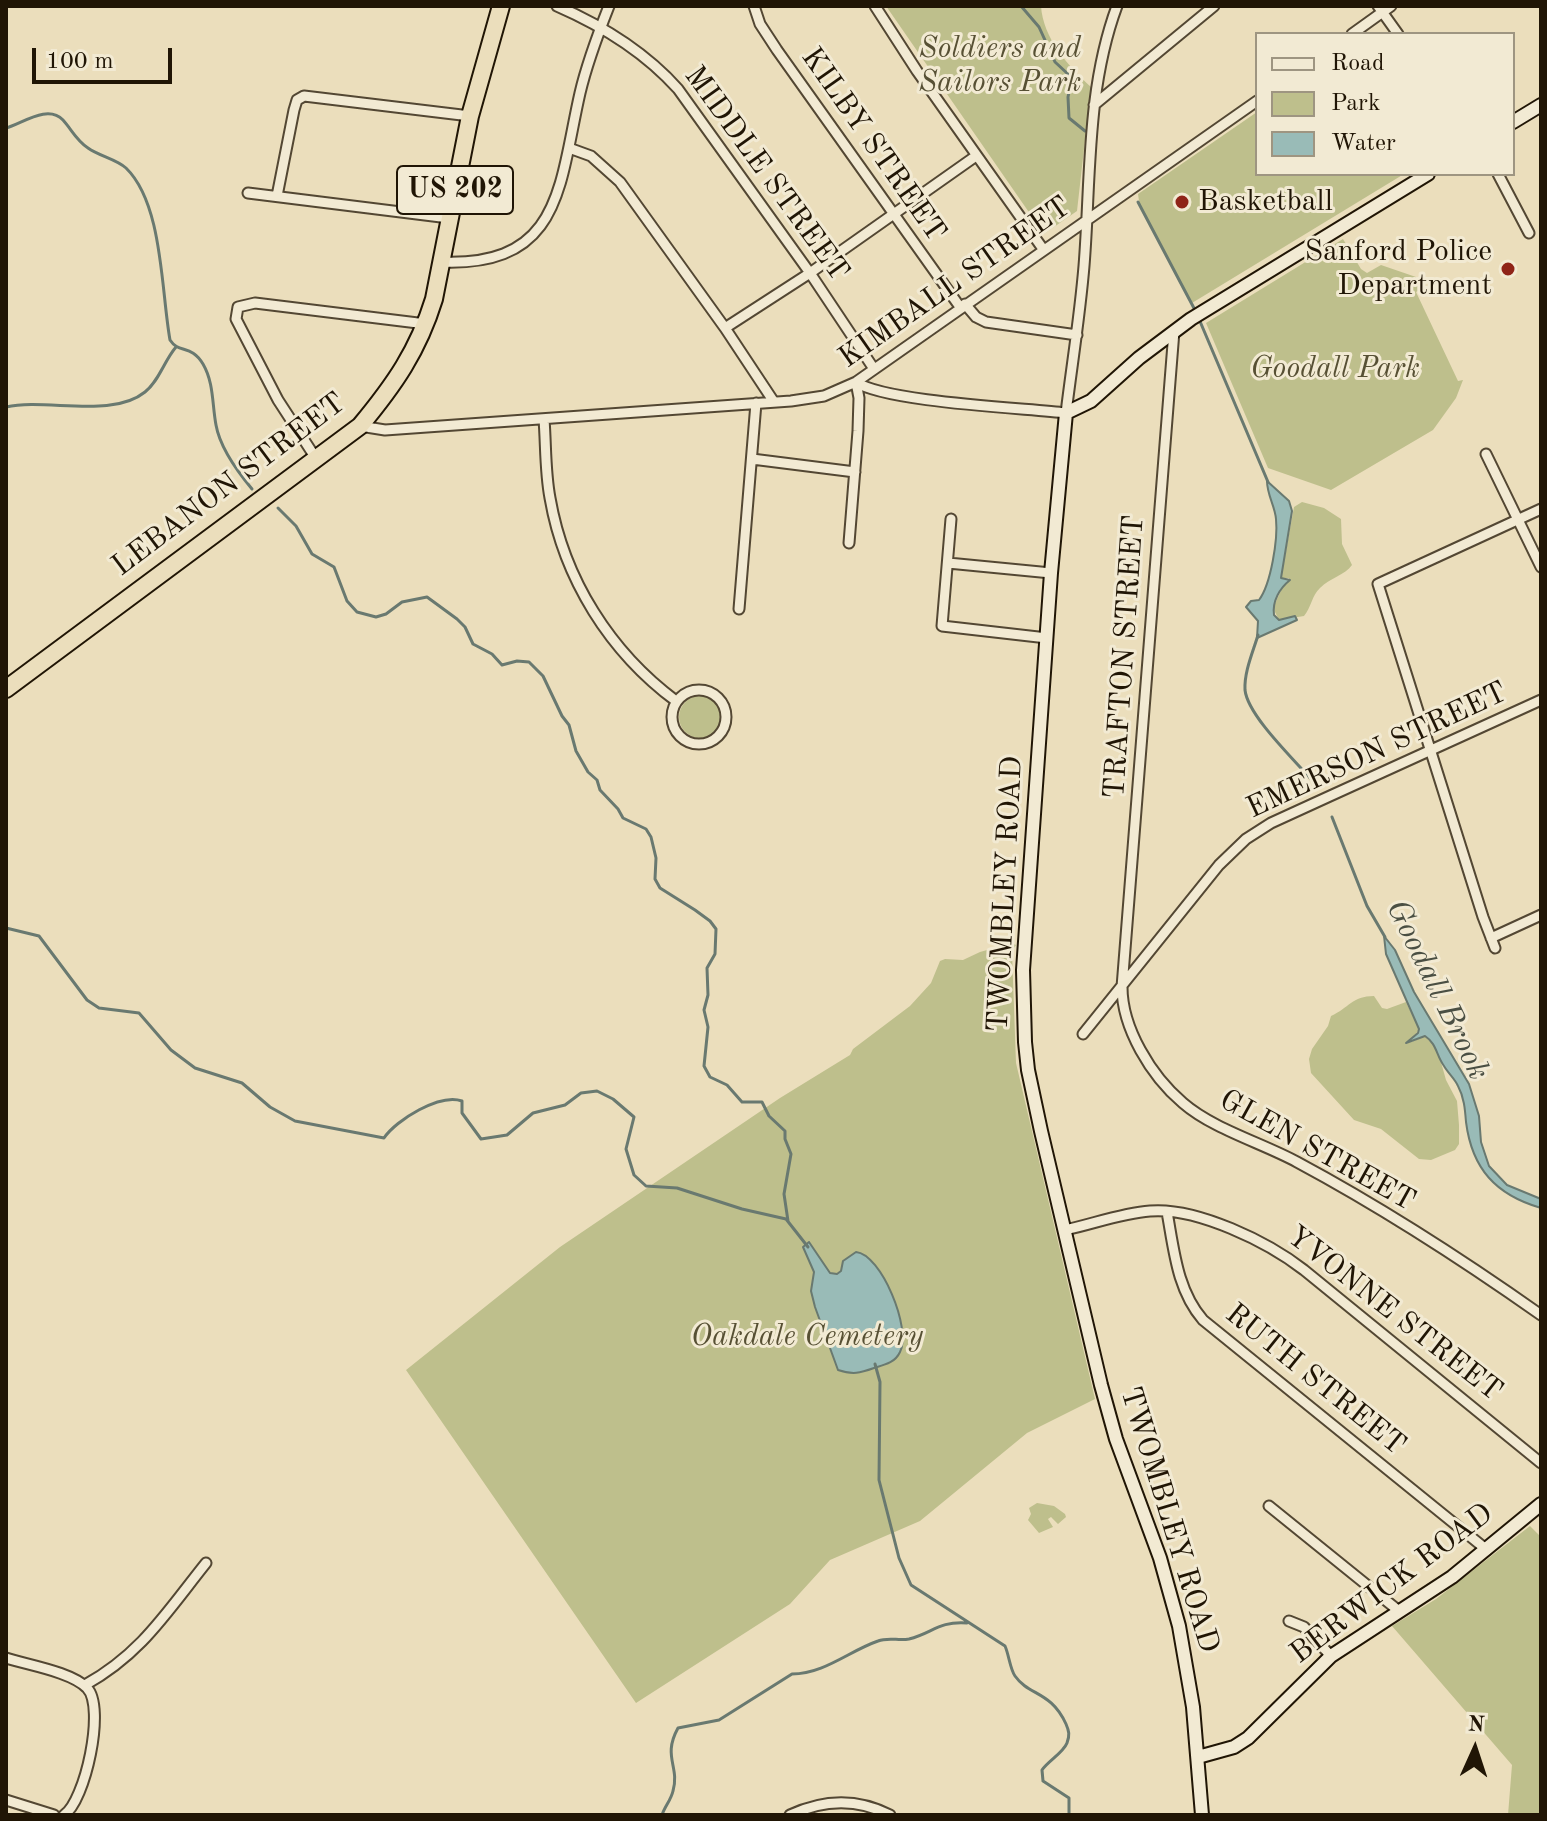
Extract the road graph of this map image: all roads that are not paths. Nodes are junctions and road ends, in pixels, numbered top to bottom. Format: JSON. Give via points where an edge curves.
{"nodes":[{"id":1,"x":501,"y":6,"type":"edge"},
{"id":2,"x":557,"y":6,"type":"edge"},
{"id":3,"x":609,"y":6,"type":"edge"},
{"id":4,"x":754,"y":6,"type":"edge"},
{"id":5,"x":875,"y":6,"type":"edge"},
{"id":6,"x":1117,"y":6,"type":"edge"},
{"id":7,"x":1214,"y":6,"type":"edge"},
{"id":8,"x":1384,"y":8,"type":"edge"},
{"id":9,"x":601,"y":27,"type":"junction"},
{"id":10,"x":1354,"y":32,"type":"edge"},
{"id":11,"x":1397,"y":32,"type":"edge"},
{"id":12,"x":1255,"y":102,"type":"edge"},
{"id":13,"x":1094,"y":105,"type":"junction"},
{"id":14,"x":1541,"y":105,"type":"edge"},
{"id":15,"x":470,"y":116,"type":"junction"},
{"id":16,"x":1515,"y":121,"type":"edge"},
{"id":17,"x":569,"y":148,"type":"junction"},
{"id":18,"x":976,"y":156,"type":"junction"},
{"id":19,"x":1425,"y":176,"type":"edge"},
{"id":20,"x":1499,"y":176,"type":"edge"},
{"id":21,"x":248,"y":193,"type":"dead end"},
{"id":22,"x":277,"y":196,"type":"junction"},
{"id":23,"x":893,"y":215,"type":"junction"},
{"id":24,"x":449,"y":218,"type":"junction"},
{"id":25,"x":1086,"y":222,"type":"junction"},
{"id":26,"x":1529,"y":233,"type":"dead end"},
{"id":27,"x":1043,"y":249,"type":"junction"},
{"id":28,"x":441,"y":262,"type":"junction"},
{"id":29,"x":810,"y":273,"type":"junction"},
{"id":30,"x":963,"y":306,"type":"junction"},
{"id":31,"x":426,"y":324,"type":"junction"},
{"id":32,"x":725,"y":328,"type":"junction"},
{"id":33,"x":1174,"y":331,"type":"junction"},
{"id":34,"x":1077,"y":335,"type":"junction"},
{"id":35,"x":874,"y":369,"type":"junction"},
{"id":36,"x":856,"y":382,"type":"junction"},
{"id":37,"x":774,"y":402,"type":"junction"},
{"id":38,"x":756,"y":403,"type":"junction"},
{"id":39,"x":1066,"y":413,"type":"junction"},
{"id":40,"x":544,"y":419,"type":"junction"},
{"id":41,"x":360,"y":426,"type":"junction"},
{"id":42,"x":1486,"y":454,"type":"dead end"},
{"id":43,"x":752,"y":459,"type":"junction"},
{"id":44,"x":317,"y":460,"type":"junction"},
{"id":45,"x":855,"y":472,"type":"junction"},
{"id":46,"x":1541,"y":509,"type":"edge"},
{"id":47,"x":951,"y":519,"type":"dead end"},
{"id":48,"x":1518,"y":519,"type":"junction"},
{"id":49,"x":849,"y":543,"type":"dead end"},
{"id":50,"x":948,"y":563,"type":"junction"},
{"id":51,"x":1541,"y":567,"type":"edge"},
{"id":52,"x":1051,"y":573,"type":"junction"},
{"id":53,"x":739,"y":609,"type":"dead end"},
{"id":54,"x":1047,"y":638,"type":"junction"},
{"id":55,"x":6,"y":689,"type":"edge"},
{"id":56,"x":1541,"y":700,"type":"edge"},
{"id":57,"x":676,"y":701,"type":"junction"},
{"id":58,"x":1431,"y":750,"type":"junction"},
{"id":59,"x":1541,"y":915,"type":"edge"},
{"id":60,"x":1122,"y":987,"type":"junction"},
{"id":61,"x":1083,"y":1034,"type":"dead end"},
{"id":62,"x":1167,"y":1212,"type":"junction"},
{"id":63,"x":1065,"y":1230,"type":"junction"},
{"id":64,"x":1541,"y":1315,"type":"edge"},
{"id":65,"x":1541,"y":1463,"type":"edge"},
{"id":66,"x":1541,"y":1504,"type":"edge"},
{"id":67,"x":1269,"y":1506,"type":"dead end"},
{"id":68,"x":1487,"y":1550,"type":"junction"},
{"id":69,"x":206,"y":1563,"type":"dead end"},
{"id":70,"x":1399,"y":1611,"type":"junction"},
{"id":71,"x":1289,"y":1621,"type":"dead end"},
{"id":72,"x":1331,"y":1656,"type":"junction"},
{"id":73,"x":6,"y":1658,"type":"edge"},
{"id":74,"x":85,"y":1685,"type":"junction"},
{"id":75,"x":1198,"y":1757,"type":"junction"},
{"id":76,"x":6,"y":1800,"type":"edge"},
{"id":77,"x":54,"y":1815,"type":"edge"},
{"id":78,"x":64,"y":1815,"type":"edge"},
{"id":79,"x":790,"y":1815,"type":"edge"},
{"id":80,"x":890,"y":1815,"type":"edge"},
{"id":81,"x":1202,"y":1815,"type":"edge"}],
"edges":[{"from":1,"to":15,"type":"highway","name":"LEBANON STREET","number":"US 202"},
{"from":2,"to":9,"type":"street","name":"MIDDLE STREET"},
{"from":3,"to":9,"type":"street"},
{"from":4,"to":23,"type":"street","name":"KILBY STREET","via":[[777,50]]},
{"from":5,"to":18,"type":"street"},
{"from":6,"to":13,"type":"street","name":"TWOMBLEY ROAD"},
{"from":7,"to":13,"type":"street"},
{"from":8,"to":10,"type":"street"},
{"from":8,"to":11,"type":"street"},
{"from":9,"to":17,"type":"street"},
{"from":9,"to":29,"type":"street","name":"MIDDLE STREET","via":[[656,66],[678,89]]},
{"from":12,"to":25,"type":"street","name":"KIMBALL STREET"},
{"from":13,"to":25,"type":"street","name":"TWOMBLEY ROAD"},
{"from":14,"to":16,"type":"street"},
{"from":15,"to":22,"type":"street","via":[[300,97]]},
{"from":15,"to":24,"type":"highway","name":"LEBANON STREET","number":"US 202"},
{"from":17,"to":28,"type":"street","via":[[556,199],[526,240],[497,259]]},
{"from":17,"to":32,"type":"street","via":[[591,156],[613,174]]},
{"from":18,"to":23,"type":"street"},
{"from":18,"to":27,"type":"street"},
{"from":19,"to":33,"type":"street"},
{"from":20,"to":26,"type":"street"},
{"from":21,"to":22,"type":"street"},
{"from":22,"to":24,"type":"street"},
{"from":23,"to":29,"type":"street"},
{"from":23,"to":30,"type":"street","name":"KILBY STREET"},
{"from":24,"to":28,"type":"highway","name":"LEBANON STREET","number":"US 202"},
{"from":25,"to":27,"type":"street","name":"KIMBALL STREET"},
{"from":25,"to":34,"type":"street","name":"TWOMBLEY ROAD"},
{"from":27,"to":30,"type":"street","name":"KIMBALL STREET"},
{"from":28,"to":31,"type":"highway","name":"LEBANON STREET","number":"US 202"},
{"from":29,"to":32,"type":"street"},
{"from":29,"to":35,"type":"street","name":"MIDDLE STREET"},
{"from":30,"to":34,"type":"street","via":[[986,322]]},
{"from":30,"to":35,"type":"street","name":"KIMBALL STREET"},
{"from":31,"to":41,"type":"highway","name":"LEBANON STREET","number":"US 202","via":[[402,372]]},
{"from":31,"to":44,"type":"street","via":[[255,303],[238,307],[236,319]]},
{"from":32,"to":37,"type":"street"},
{"from":33,"to":39,"type":"street","via":[[1091,401]]},
{"from":33,"to":60,"type":"street","name":"TRAFTON STREET"},
{"from":34,"to":39,"type":"street","name":"TWOMBLEY ROAD"},
{"from":35,"to":36,"type":"street","name":"KIMBALL STREET"},
{"from":36,"to":37,"type":"street","name":"KIMBALL STREET","via":[[824,396]]},
{"from":36,"to":39,"type":"street","via":[[873,391],[906,396]]},
{"from":36,"to":45,"type":"street"},
{"from":37,"to":38,"type":"street","name":"KIMBALL STREET"},
{"from":38,"to":40,"type":"street","name":"KIMBALL STREET"},
{"from":38,"to":43,"type":"street"},
{"from":39,"to":52,"type":"street","name":"TWOMBLEY ROAD"},
{"from":40,"to":41,"type":"street","name":"KIMBALL STREET","via":[[385,430]]},
{"from":40,"to":57,"type":"street","via":[[550,499],[572,573],[618,646]]},
{"from":41,"to":44,"type":"highway","name":"LEBANON STREET","number":"US 202"},
{"from":42,"to":48,"type":"street"},
{"from":43,"to":45,"type":"street"},
{"from":43,"to":53,"type":"street"},
{"from":44,"to":55,"type":"highway","name":"LEBANON STREET","number":"US 202"},
{"from":45,"to":49,"type":"street"},
{"from":46,"to":48,"type":"street"},
{"from":47,"to":50,"type":"street"},
{"from":48,"to":51,"type":"street"},
{"from":48,"to":58,"type":"street","via":[[1378,584]]},
{"from":50,"to":52,"type":"street"},
{"from":50,"to":54,"type":"street","via":[[942,626]]},
{"from":52,"to":54,"type":"street","name":"TWOMBLEY ROAD"},
{"from":54,"to":63,"type":"street","name":"TWOMBLEY ROAD","via":[[1023,1014],[1028,1070]]},
{"from":56,"to":58,"type":"street","name":"EMERSON STREET"},
{"from":57,"to":57,"type":"street","via":[[673,721],[683,739],[703,743],[718,736],[726,717],[714,694],[693,691]]},
{"from":58,"to":59,"type":"street","via":[[1493,943]]},
{"from":58,"to":60,"type":"street","name":"EMERSON STREET","via":[[1246,839]]},
{"from":60,"to":61,"type":"street","name":"EMERSON STREET"},
{"from":60,"to":64,"type":"street","name":"GLEN STREET","via":[[1123,1011],[1136,1042],[1187,1106],[1344,1188]]},
{"from":62,"to":63,"type":"street","name":"YVONNE STREET"},
{"from":62,"to":65,"type":"street","name":"YVONNE STREET","via":[[1205,1220],[1272,1247]]},
{"from":62,"to":68,"type":"street","name":"RUTH STREET","via":[[1184,1290],[1203,1320]]},
{"from":63,"to":75,"type":"street","name":"TWOMBLEY ROAD","via":[[1110,1419],[1173,1599]]},
{"from":66,"to":68,"type":"street","name":"BERWICK ROAD"},
{"from":67,"to":70,"type":"street"},
{"from":68,"to":70,"type":"street","name":"BERWICK ROAD"},
{"from":69,"to":74,"type":"street","via":[[138,1648]]},
{"from":70,"to":72,"type":"street","name":"BERWICK ROAD"},
{"from":71,"to":72,"type":"street","via":[[1304,1627]]},
{"from":72,"to":75,"type":"street","name":"BERWICK ROAD","via":[[1255,1734],[1234,1747]]},
{"from":73,"to":74,"type":"street"},
{"from":74,"to":78,"type":"street","via":[[94,1698],[95,1722],[75,1802]]},
{"from":75,"to":81,"type":"street","name":"TWOMBLEY ROAD"},
{"from":76,"to":77,"type":"street"},
{"from":79,"to":80,"type":"street","via":[[843,1802]]}]}
